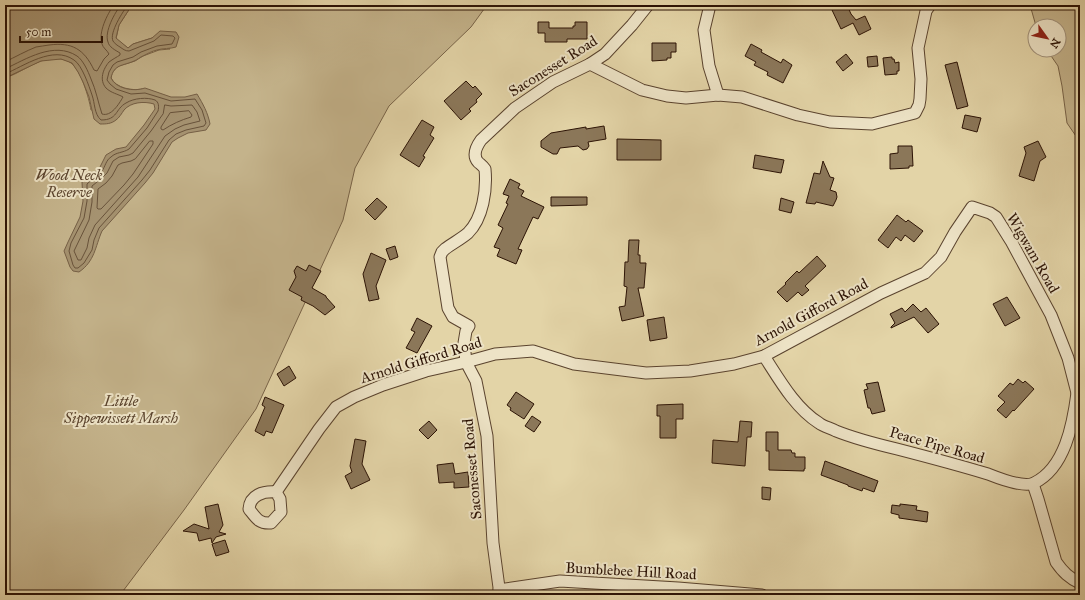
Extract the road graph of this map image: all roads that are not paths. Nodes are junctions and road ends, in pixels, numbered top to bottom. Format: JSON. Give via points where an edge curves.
{"nodes":[{"id":1,"x":648,"y":5,"type":"edge"},
{"id":2,"x":710,"y":5,"type":"edge"},
{"id":3,"x":930,"y":5,"type":"edge"},
{"id":4,"x":590,"y":64,"type":"junction"},
{"id":5,"x":718,"y":95,"type":"junction"},
{"id":6,"x":972,"y":207,"type":"joint"},
{"id":7,"x":764,"y":356,"type":"junction"},
{"id":8,"x":466,"y":362,"type":"junction"},
{"id":9,"x":1079,"y":393,"type":"edge"},
{"id":10,"x":1033,"y":484,"type":"junction"},
{"id":11,"x":276,"y":492,"type":"dead end"},
{"id":12,"x":1080,"y":583,"type":"edge"},
{"id":13,"x":500,"y":592,"type":"edge"},
{"id":14,"x":762,"y":595,"type":"edge"}],
"edges":[{"from":1,"to":4,"type":"street","name":"Saconesset Road","via":[[604,54]]},
{"from":2,"to":5,"type":"street","via":[[704,30],[709,66]]},
{"from":3,"to":5,"type":"street","via":[[926,11],[918,48],[920,100],[914,113],[872,124],[830,122],[798,115],[742,97]]},
{"from":4,"to":5,"type":"street","via":[[642,90],[686,98]]},
{"from":4,"to":8,"type":"street","name":"Saconesset Road","via":[[553,82],[515,108],[477,145],[474,154],[485,169],[486,176],[482,210],[469,232],[442,252],[440,259],[448,308],[453,317],[469,326],[464,343]]},
{"from":6,"to":7,"type":"street","name":"Arnold Gifford Road","via":[[940,257],[925,274],[881,292]]},
{"from":6,"to":9,"type":"street","name":"Wigwam Road","via":[[996,217],[1011,241],[1051,315]]},
{"from":7,"to":8,"type":"street","name":"Arnold Gifford Road","via":[[734,364],[646,373],[574,364],[533,351],[495,354]]},
{"from":7,"to":10,"type":"street","name":"Peace Pipe Road","via":[[785,388],[806,413],[820,424],[854,438],[945,461],[1016,484]]},
{"from":8,"to":11,"type":"street","name":"Arnold Gifford Road","via":[[426,371],[383,385],[336,407]]},
{"from":8,"to":13,"type":"street","name":"Saconesset Road","via":[[476,381],[487,436],[490,514]]},
{"from":9,"to":10,"type":"street","via":[[1066,444],[1053,468]]},
{"from":10,"to":12,"type":"street","via":[[1056,562],[1061,570]]},
{"from":13,"to":14,"type":"street","name":"Bumblebee Hill Road","via":[[560,581]]}]}
